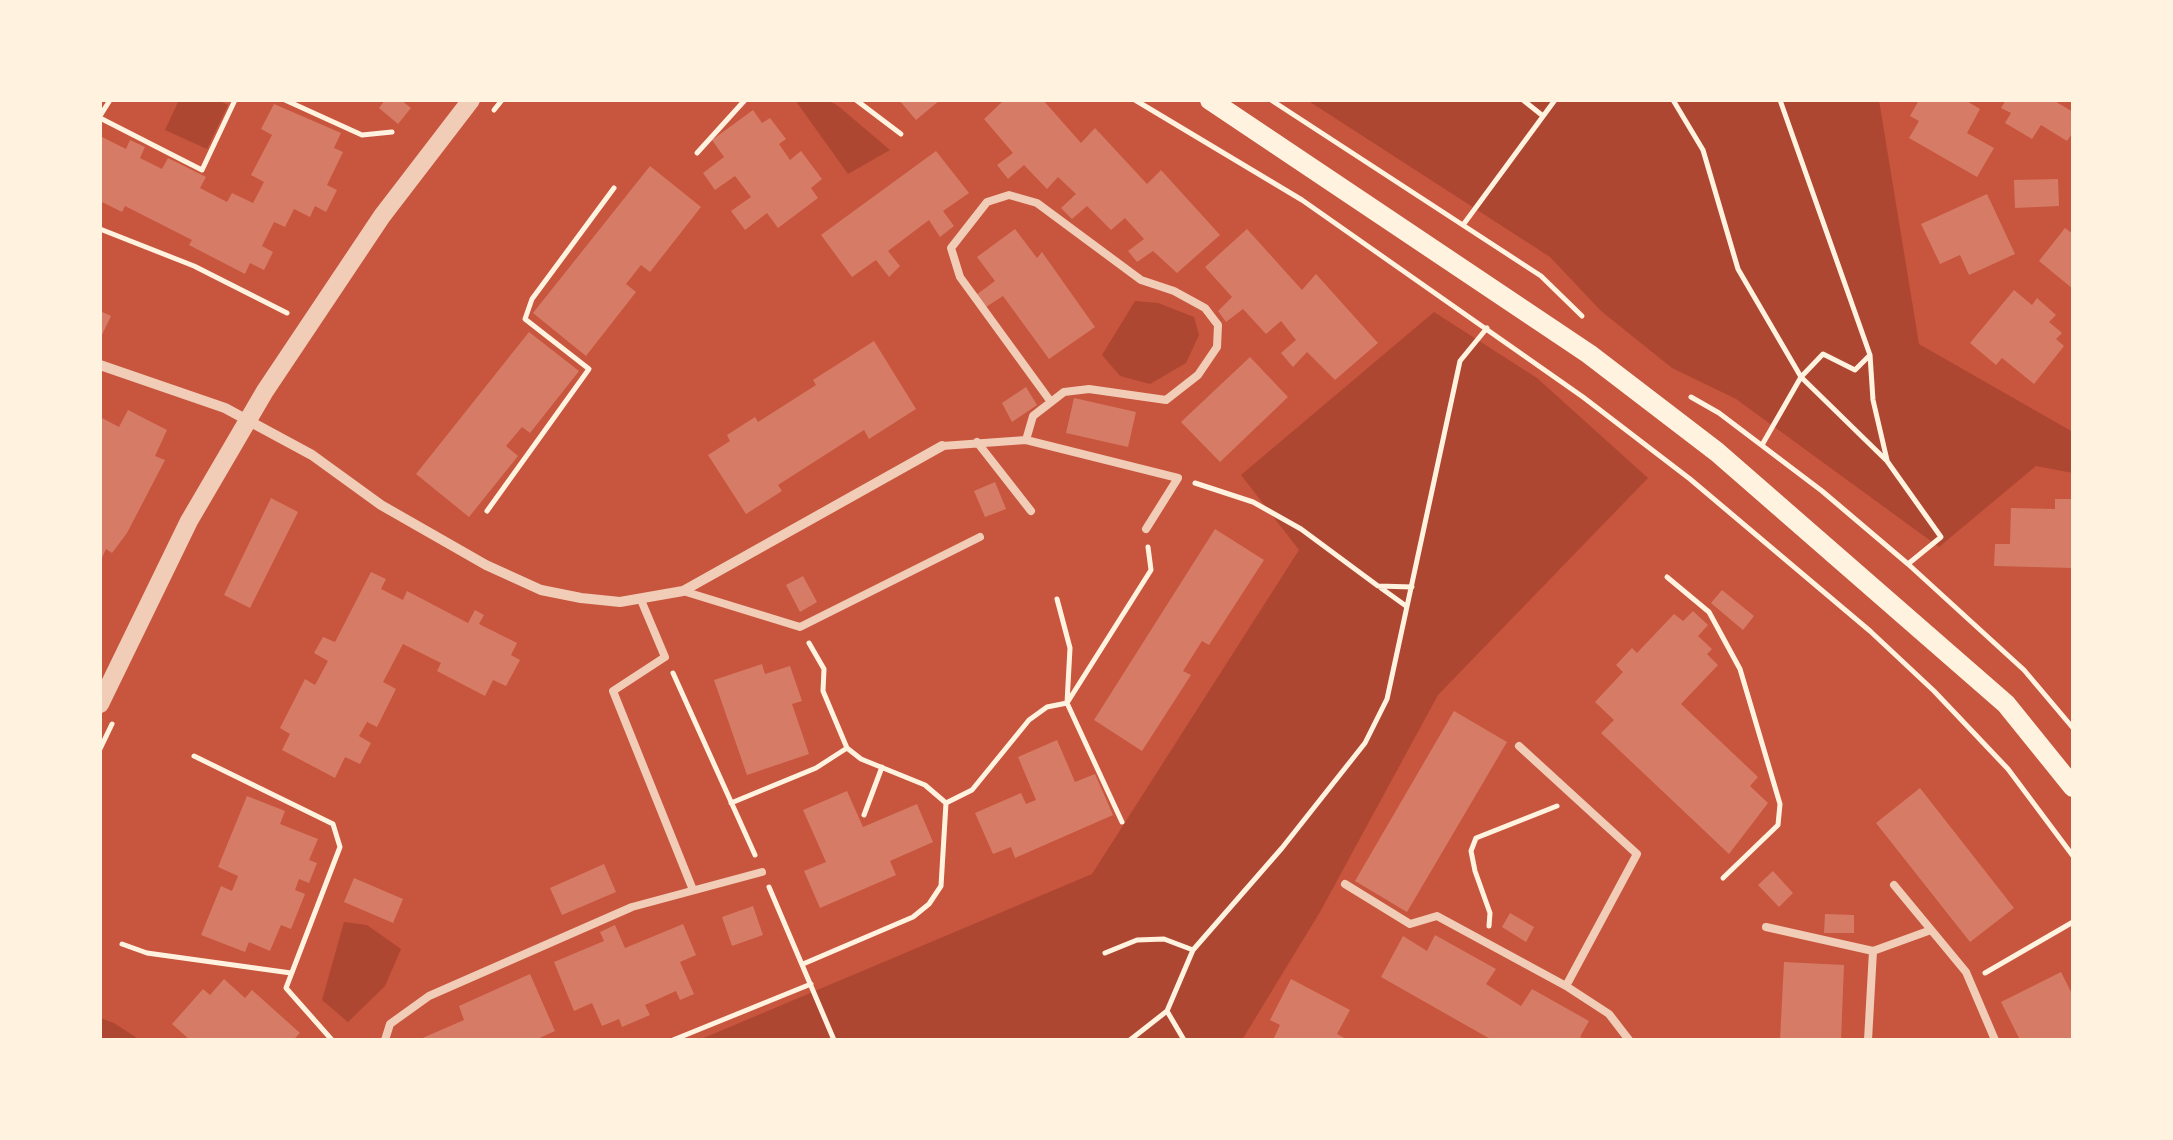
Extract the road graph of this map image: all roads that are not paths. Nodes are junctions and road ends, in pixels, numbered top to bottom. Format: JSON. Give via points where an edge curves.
{"nodes":[{"id":1,"x":472,"y":100,"type":"edge"},
{"id":2,"x":1210,"y":100,"type":"edge"},
{"id":3,"x":100,"y":366,"type":"edge"},
{"id":4,"x":1051,"y":402,"type":"junction"},
{"id":5,"x":248,"y":420,"type":"junction"},
{"id":6,"x":1026,"y":440,"type":"junction"},
{"id":7,"x":977,"y":442,"type":"junction"},
{"id":8,"x":942,"y":446,"type":"joint"},
{"id":9,"x":1031,"y":511,"type":"dead end"},
{"id":10,"x":1146,"y":529,"type":"road end"},
{"id":11,"x":980,"y":537,"type":"dead end"},
{"id":12,"x":683,"y":591,"type":"junction"},
{"id":13,"x":642,"y":600,"type":"junction"},
{"id":14,"x":100,"y":704,"type":"edge"},
{"id":15,"x":1519,"y":746,"type":"dead end"},
{"id":16,"x":2073,"y":787,"type":"edge"},
{"id":17,"x":762,"y":872,"type":"road end"},
{"id":18,"x":1345,"y":884,"type":"dead end"},
{"id":19,"x":1894,"y":885,"type":"dead end"},
{"id":20,"x":694,"y":890,"type":"junction"},
{"id":21,"x":1766,"y":927,"type":"dead end"},
{"id":22,"x":1931,"y":930,"type":"junction"},
{"id":23,"x":1873,"y":951,"type":"junction"},
{"id":24,"x":1566,"y":986,"type":"junction"},
{"id":25,"x":385,"y":1040,"type":"edge"},
{"id":26,"x":1629,"y":1040,"type":"edge"},
{"id":27,"x":1868,"y":1040,"type":"edge"},
{"id":28,"x":1994,"y":1040,"type":"edge"}],
"edges":[{"from":1,"to":5,"type":"street","via":[[382,216]]},
{"from":2,"to":16,"type":"main road","via":[[1590,354],[1717,452],[2006,704]]},
{"from":3,"to":5,"type":"street"},
{"from":4,"to":4,"type":"lane","via":[[960,277],[950,248],[987,202],[1010,195],[1037,203],[1141,280],[1205,308],[1218,325],[1217,347],[1198,375],[1166,400],[1089,390],[1064,392]]},
{"from":4,"to":6,"type":"lane","via":[[1032,416]]},
{"from":5,"to":13,"type":"street","via":[[312,455],[381,506],[528,584],[581,598]]},
{"from":5,"to":14,"type":"street","via":[[189,521]]},
{"from":6,"to":7,"type":"lane"},
{"from":6,"to":10,"type":"lane","via":[[1178,478]]},
{"from":7,"to":8,"type":"lane"},
{"from":7,"to":9,"type":"lane"},
{"from":8,"to":12,"type":"street"},
{"from":11,"to":12,"type":"lane","via":[[800,627]]},
{"from":12,"to":13,"type":"street"},
{"from":13,"to":20,"type":"lane","via":[[665,657],[612,691]]},
{"from":15,"to":24,"type":"lane","via":[[1637,854]]},
{"from":17,"to":20,"type":"lane"},
{"from":18,"to":24,"type":"lane","via":[[1410,924],[1437,916]]},
{"from":19,"to":22,"type":"lane"},
{"from":20,"to":25,"type":"lane","via":[[632,907],[430,996],[390,1024]]},
{"from":21,"to":23,"type":"lane"},
{"from":22,"to":23,"type":"lane"},
{"from":22,"to":28,"type":"lane","via":[[1970,982]]},
{"from":23,"to":27,"type":"lane"},
{"from":24,"to":26,"type":"lane","via":[[1610,1014]]}]}
